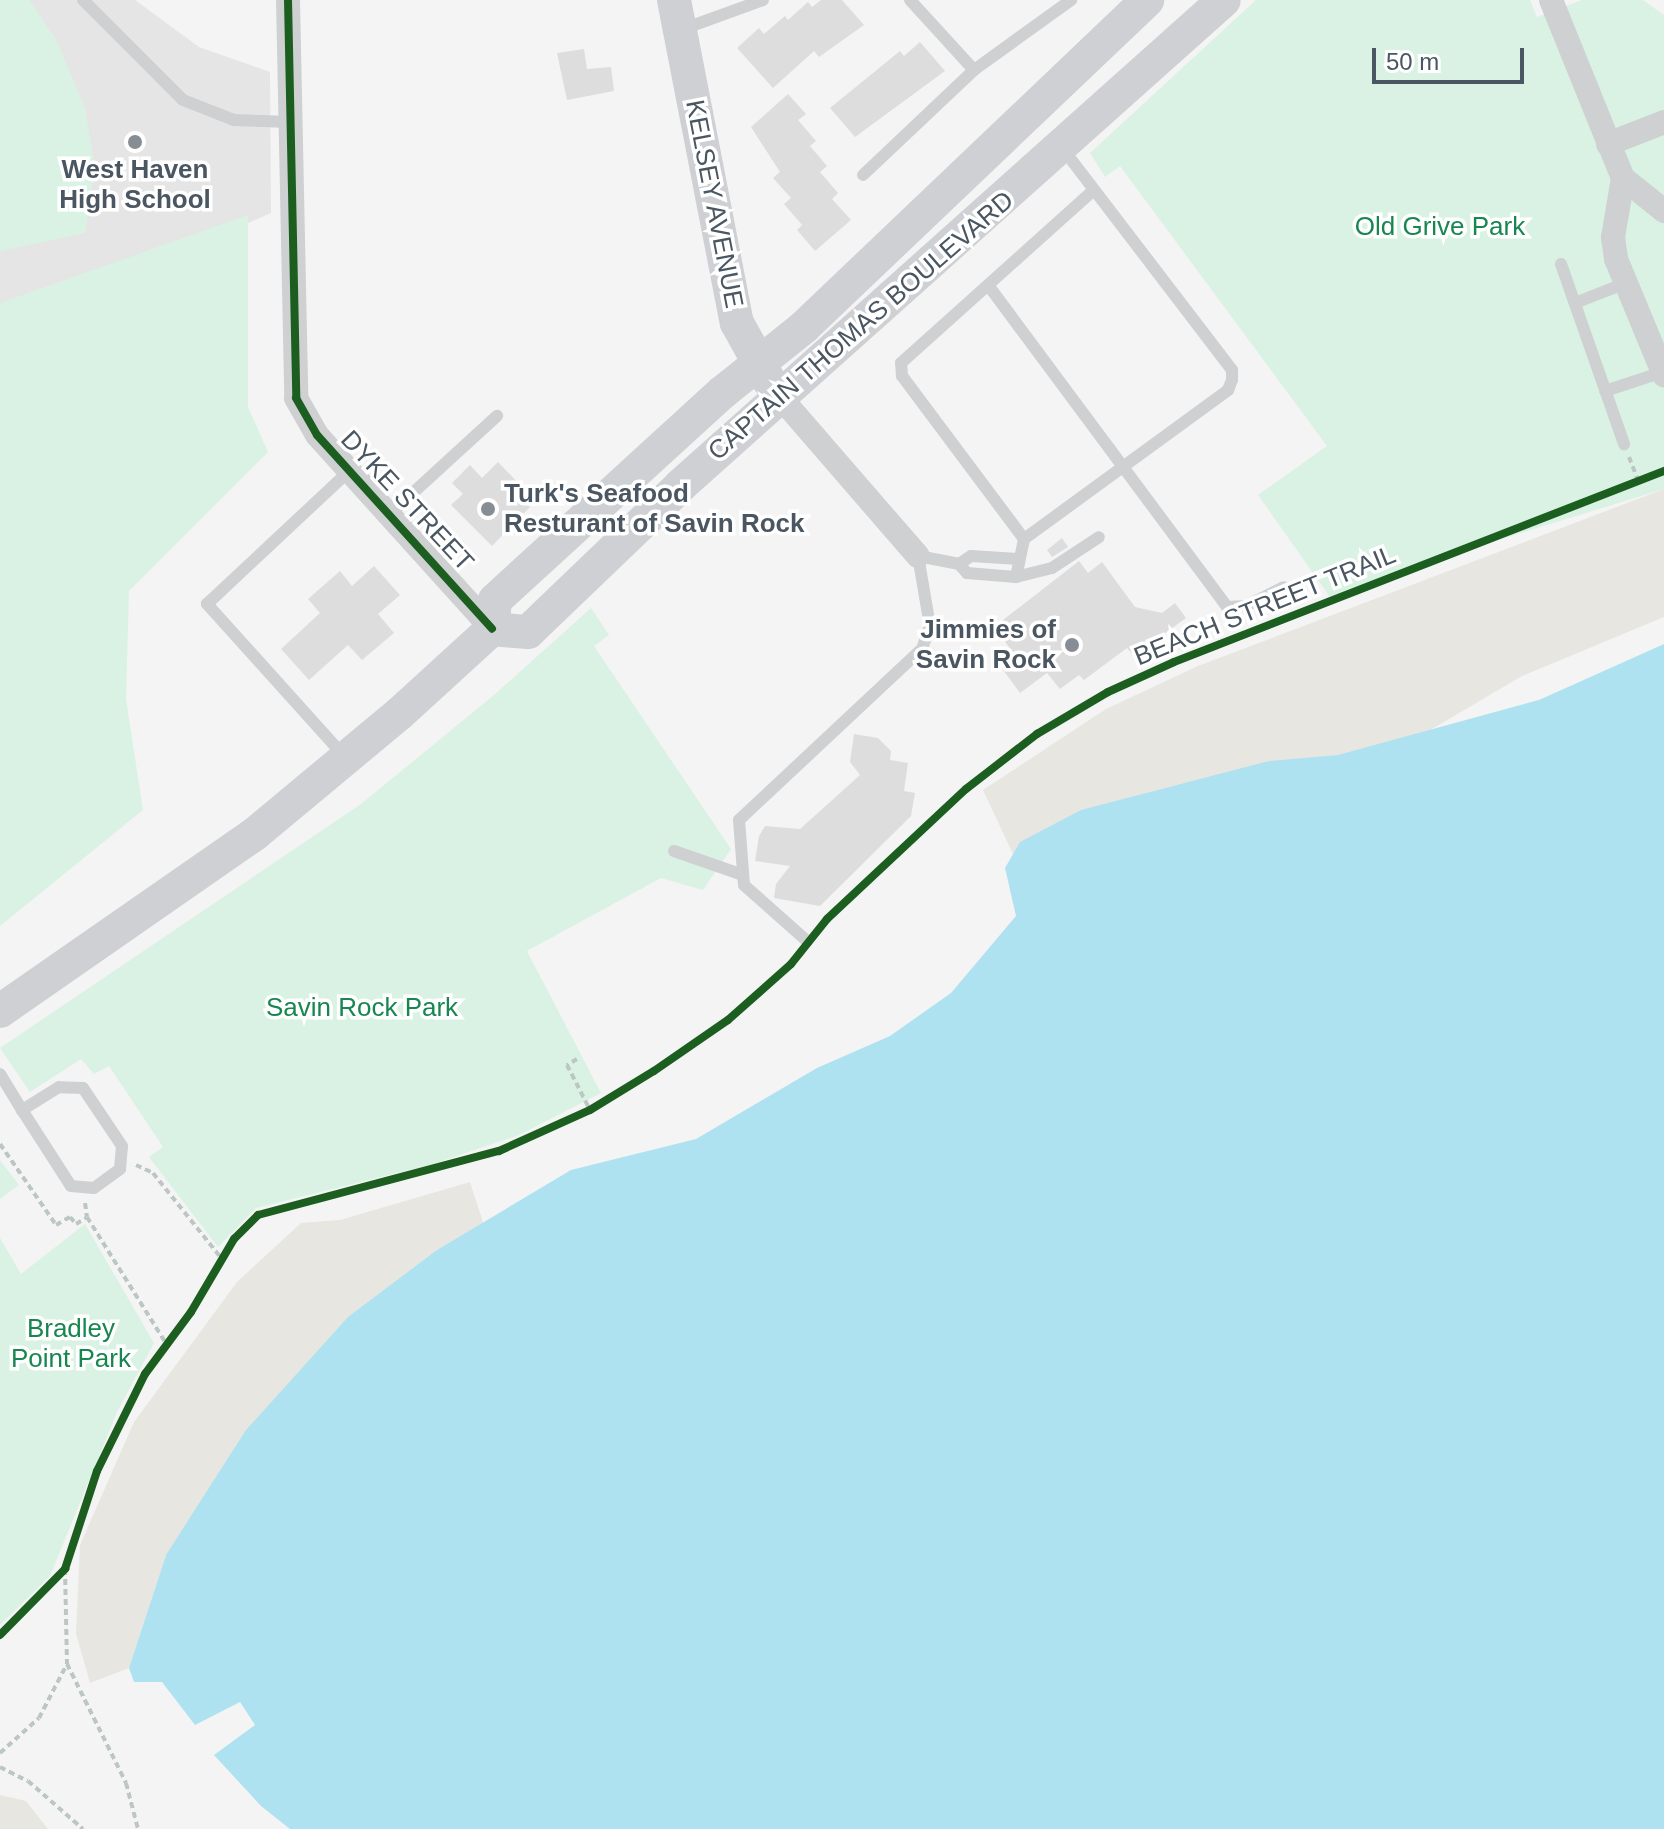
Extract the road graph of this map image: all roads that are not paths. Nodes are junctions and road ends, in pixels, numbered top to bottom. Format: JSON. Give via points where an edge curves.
{"nodes":[{"id":1,"x":83,"y":0,"type":"edge"},
{"id":2,"x":288,"y":0,"type":"edge"},
{"id":3,"x":763,"y":0,"type":"edge"},
{"id":4,"x":910,"y":0,"type":"edge"},
{"id":5,"x":1071,"y":0,"type":"edge"},
{"id":6,"x":1147,"y":0,"type":"edge"},
{"id":7,"x":1224,"y":0,"type":"edge"},
{"id":8,"x":1551,"y":0,"type":"edge"},
{"id":9,"x":677,"y":15,"type":"edge"},
{"id":10,"x":974,"y":70,"type":"junction"},
{"id":11,"x":290,"y":122,"type":"junction"},
{"id":12,"x":1664,"y":122,"type":"edge"},
{"id":13,"x":1608,"y":144,"type":"junction"},
{"id":14,"x":1062,"y":148,"type":"junction"},
{"id":15,"x":863,"y":175,"type":"dead end"},
{"id":16,"x":1623,"y":178,"type":"junction"},
{"id":17,"x":1094,"y":190,"type":"junction"},
{"id":18,"x":1664,"y":211,"type":"edge"},
{"id":19,"x":1561,"y":264,"type":"dead end"},
{"id":20,"x":1626,"y":283,"type":"junction"},
{"id":21,"x":988,"y":285,"type":"junction"},
{"id":22,"x":1575,"y":303,"type":"junction"},
{"id":23,"x":758,"y":364,"type":"junction"},
{"id":24,"x":1663,"y":374,"type":"edge"},
{"id":25,"x":1605,"y":391,"type":"junction"},
{"id":26,"x":781,"y":398,"type":"junction"},
{"id":27,"x":497,"y":416,"type":"dead end"},
{"id":28,"x":1624,"y":444,"type":"road end"},
{"id":29,"x":1123,"y":465,"type":"junction"},
{"id":30,"x":350,"y":470,"type":"junction"},
{"id":31,"x":391,"y":513,"type":"junction"},
{"id":32,"x":1099,"y":537,"type":"dead end"},
{"id":33,"x":1024,"y":539,"type":"junction"},
{"id":34,"x":918,"y":556,"type":"junction"},
{"id":35,"x":1019,"y":559,"type":"junction"},
{"id":36,"x":959,"y":564,"type":"junction"},
{"id":37,"x":1016,"y":577,"type":"junction"},
{"id":38,"x":1284,"y":587,"type":"dead end"},
{"id":39,"x":492,"y":629,"type":"junction"},
{"id":40,"x":346,"y":758,"type":"junction"},
{"id":41,"x":674,"y":851,"type":"dead end"},
{"id":42,"x":740,"y":874,"type":"junction"},
{"id":43,"x":807,"y":941,"type":"dead end"},
{"id":44,"x":0,"y":1011,"type":"edge"},
{"id":45,"x":0,"y":1074,"type":"edge"},
{"id":46,"x":22,"y":1110,"type":"junction"}],
"edges":[{"from":1,"to":11,"type":"lane","via":[[183,100],[234,120]]},
{"from":2,"to":11,"type":"street"},
{"from":3,"to":9,"type":"lane"},
{"from":4,"to":10,"type":"lane"},
{"from":5,"to":10,"type":"lane"},
{"from":6,"to":23,"type":"main road","name":"CAPTAIN THOMAS BOULEVARD","via":[[804,327]]},
{"from":7,"to":14,"type":"main road","name":"CAPTAIN THOMAS BOULEVARD"},
{"from":8,"to":13,"type":"street"},
{"from":9,"to":23,"type":"main road","name":"KELSEY AVENUE","via":[[737,323]]},
{"from":10,"to":15,"type":"lane"},
{"from":11,"to":30,"type":"street","name":"DYKE STREET","via":[[296,398],[317,435]]},
{"from":12,"to":13,"type":"street"},
{"from":13,"to":16,"type":"street"},
{"from":14,"to":17,"type":"lane"},
{"from":14,"to":26,"type":"main road","name":"CAPTAIN THOMAS BOULEVARD"},
{"from":16,"to":18,"type":"street"},
{"from":16,"to":20,"type":"street","via":[[1613,237]]},
{"from":17,"to":21,"type":"lane"},
{"from":17,"to":29,"type":"lane","via":[[1232,370],[1228,390]]},
{"from":19,"to":22,"type":"lane"},
{"from":20,"to":22,"type":"lane"},
{"from":20,"to":24,"type":"street"},
{"from":21,"to":29,"type":"lane"},
{"from":21,"to":33,"type":"lane","via":[[899,370]]},
{"from":22,"to":25,"type":"lane"},
{"from":23,"to":26,"type":"main road","name":"KELSEY AVENUE"},
{"from":23,"to":39,"type":"main road","name":"CAPTAIN THOMAS BOULEVARD","via":[[495,600]]},
{"from":24,"to":25,"type":"lane"},
{"from":25,"to":28,"type":"lane"},
{"from":26,"to":34,"type":"street"},
{"from":26,"to":39,"type":"main road","name":"CAPTAIN THOMAS BOULEVARD","via":[[528,632]]},
{"from":27,"to":31,"type":"lane"},
{"from":29,"to":33,"type":"lane"},
{"from":29,"to":38,"type":"lane","via":[[1227,607],[1246,606]]},
{"from":30,"to":31,"type":"street","name":"DYKE STREET"},
{"from":30,"to":40,"type":"lane","via":[[207,604]]},
{"from":31,"to":39,"type":"street","name":"DYKE STREET"},
{"from":32,"to":37,"type":"lane","via":[[1052,568]]},
{"from":33,"to":35,"type":"lane"},
{"from":34,"to":36,"type":"lane"},
{"from":34,"to":42,"type":"lane","via":[[930,626],[922,649],[739,820]]},
{"from":35,"to":36,"type":"lane","via":[[971,556]]},
{"from":35,"to":37,"type":"lane"},
{"from":36,"to":37,"type":"lane","via":[[967,573]]},
{"from":39,"to":40,"type":"main road"},
{"from":40,"to":44,"type":"main road","via":[[221,859]]},
{"from":41,"to":42,"type":"lane"},
{"from":42,"to":43,"type":"lane","via":[[753,895]]},
{"from":45,"to":46,"type":"lane"},
{"from":46,"to":46,"type":"lane","via":[[71,1186],[83,1189],[109,1178],[123,1158],[122,1146],[83,1088],[59,1087]]}]}
